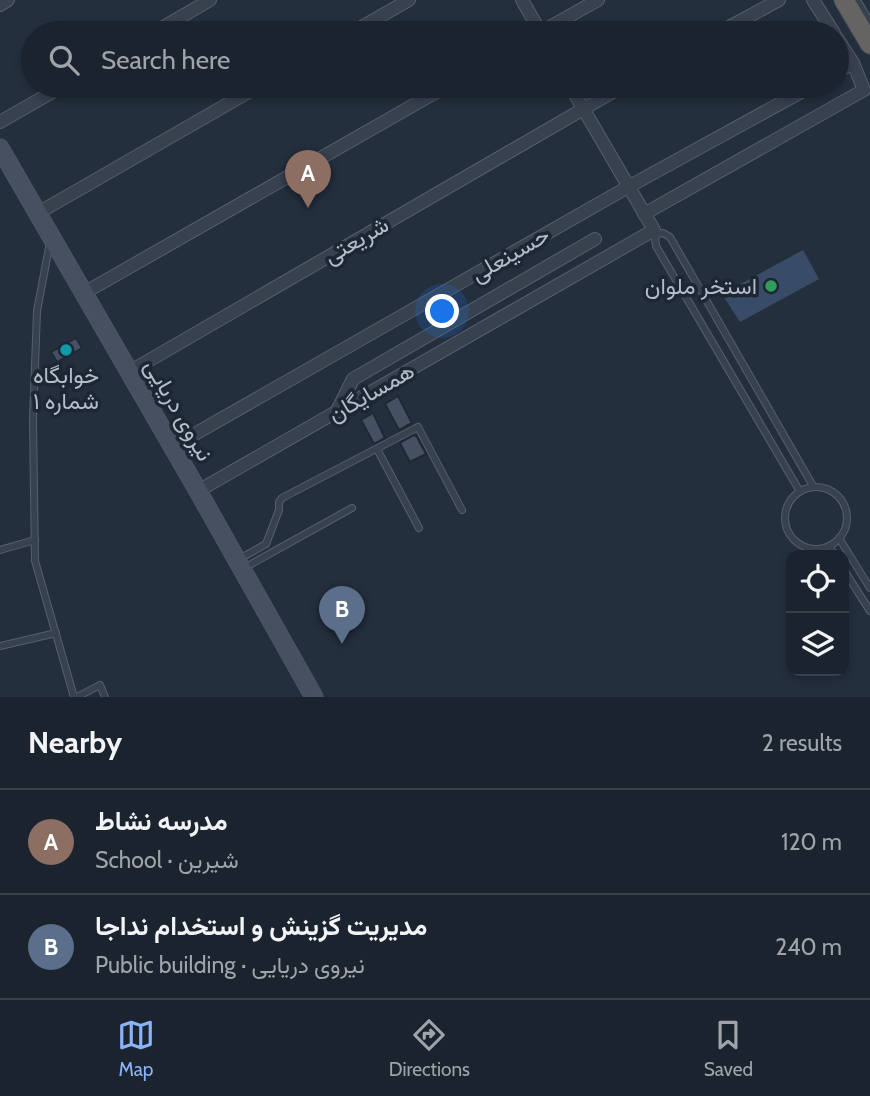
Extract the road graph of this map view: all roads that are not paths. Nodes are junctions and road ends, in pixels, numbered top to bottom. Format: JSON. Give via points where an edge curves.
{"nodes":[{"id":1,"x":8,"y":0,"type":"edge"},
{"id":2,"x":210,"y":0,"type":"edge"},
{"id":3,"x":409,"y":0,"type":"edge"},
{"id":4,"x":522,"y":0,"type":"edge"},
{"id":5,"x":598,"y":0,"type":"edge"},
{"id":6,"x":779,"y":0,"type":"edge"},
{"id":7,"x":813,"y":0,"type":"edge"},
{"id":8,"x":844,"y":0,"type":"edge"},
{"id":9,"x":857,"y":0,"type":"edge"},
{"id":10,"x":0,"y":5,"type":"edge"},
{"id":11,"x":174,"y":21,"type":"edge"},
{"id":12,"x":372,"y":21,"type":"edge"},
{"id":13,"x":533,"y":21,"type":"edge"},
{"id":14,"x":561,"y":21,"type":"edge"},
{"id":15,"x":741,"y":21,"type":"edge"},
{"id":16,"x":826,"y":21,"type":"edge"},
{"id":17,"x":870,"y":22,"type":"edge"},
{"id":18,"x":870,"y":44,"type":"edge"},
{"id":19,"x":849,"y":57,"type":"edge"},
{"id":20,"x":853,"y":63,"type":"junction"},
{"id":21,"x":849,"y":65,"type":"edge"},
{"id":22,"x":41,"y":98,"type":"edge"},
{"id":23,"x":238,"y":98,"type":"edge"},
{"id":24,"x":426,"y":98,"type":"edge"},
{"id":25,"x":577,"y":98,"type":"edge"},
{"id":26,"x":602,"y":98,"type":"edge"},
{"id":27,"x":790,"y":98,"type":"edge"},
{"id":28,"x":583,"y":108,"type":"junction"},
{"id":29,"x":0,"y":122,"type":"edge"},
{"id":30,"x":3,"y":158,"type":"edge"},
{"id":31,"x":628,"y":187,"type":"junction"},
{"id":32,"x":38,"y":213,"type":"junction"},
{"id":33,"x":644,"y":214,"type":"junction"},
{"id":34,"x":655,"y":232,"type":"junction"},
{"id":35,"x":51,"y":236,"type":"junction"},
{"id":36,"x":595,"y":239,"type":"dead end"},
{"id":37,"x":694,"y":279,"type":"junction"},
{"id":38,"x":680,"y":288,"type":"junction"},
{"id":39,"x":84,"y":293,"type":"junction"},
{"id":40,"x":129,"y":372,"type":"junction"},
{"id":41,"x":337,"y":411,"type":"junction"},
{"id":42,"x":172,"y":447,"type":"junction"},
{"id":43,"x":377,"y":449,"type":"junction"},
{"id":44,"x":813,"y":486,"type":"junction"},
{"id":45,"x":799,"y":490,"type":"junction"},
{"id":46,"x":198,"y":491,"type":"junction"},
{"id":47,"x":352,"y":508,"type":"dead end"},
{"id":48,"x":462,"y":510,"type":"dead end"},
{"id":49,"x":419,"y":528,"type":"dead end"},
{"id":50,"x":839,"y":538,"type":"junction"},
{"id":51,"x":35,"y":540,"type":"junction"},
{"id":52,"x":829,"y":546,"type":"junction"},
{"id":53,"x":0,"y":550,"type":"edge"},
{"id":54,"x":832,"y":550,"type":"edge"},
{"id":55,"x":239,"y":564,"type":"junction"},
{"id":56,"x":849,"y":578,"type":"edge"},
{"id":57,"x":870,"y":588,"type":"edge"},
{"id":58,"x":870,"y":611,"type":"edge"},
{"id":59,"x":56,"y":632,"type":"junction"},
{"id":60,"x":0,"y":646,"type":"edge"},
{"id":61,"x":74,"y":697,"type":"edge"},
{"id":62,"x":105,"y":697,"type":"edge"},
{"id":63,"x":314,"y":697,"type":"edge"}],
"edges":[{"from":1,"to":10,"type":"street"},
{"from":2,"to":11,"type":"street"},
{"from":3,"to":12,"type":"street"},
{"from":4,"to":13,"type":"street"},
{"from":5,"to":14,"type":"street"},
{"from":6,"to":15,"type":"street"},
{"from":7,"to":16,"type":"street"},
{"from":8,"to":18,"type":"highway"},
{"from":9,"to":17,"type":"lane"},
{"from":19,"to":20,"type":"street"},
{"from":20,"to":21,"type":"street"},
{"from":20,"to":33,"type":"street","via":[[864,90]]},
{"from":22,"to":29,"type":"street"},
{"from":23,"to":32,"type":"street"},
{"from":24,"to":39,"type":"street"},
{"from":25,"to":28,"type":"street"},
{"from":26,"to":28,"type":"street","name":"شریعتی"},
{"from":27,"to":31,"type":"street","name":"حسینعلی"},
{"from":28,"to":31,"type":"street"},
{"from":28,"to":40,"type":"street","name":"شریعتی"},
{"from":30,"to":32,"type":"main road","name":"نیروی دریایی"},
{"from":31,"to":33,"type":"street"},
{"from":31,"to":42,"type":"street","name":"حسینعلی"},
{"from":32,"to":35,"type":"main road","name":"نیروی دریایی"},
{"from":33,"to":34,"type":"street"},
{"from":34,"to":37,"type":"lane","via":[[670,237]]},
{"from":34,"to":38,"type":"lane","via":[[656,246]]},
{"from":34,"to":41,"type":"street","name":"همسایگان"},
{"from":35,"to":39,"type":"main road","name":"نیروی دریایی"},
{"from":35,"to":51,"type":"lane","via":[[37,311]]},
{"from":36,"to":41,"type":"street","via":[[353,379]]},
{"from":37,"to":38,"type":"lane"},
{"from":37,"to":44,"type":"lane"},
{"from":38,"to":45,"type":"lane"},
{"from":39,"to":40,"type":"main road","name":"نیروی دریایی"},
{"from":40,"to":42,"type":"main road","name":"نیروی دریایی"},
{"from":41,"to":46,"type":"street","name":"همسایگان"},
{"from":42,"to":46,"type":"main road","name":"نیروی دریایی"},
{"from":43,"to":48,"type":"lane","via":[[418,427]]},
{"from":43,"to":49,"type":"lane"},
{"from":43,"to":55,"type":"lane","via":[[282,498],[266,544]]},
{"from":44,"to":45,"type":"lane"},
{"from":44,"to":50,"type":"lane","via":[[828,488],[843,501],[847,520]]},
{"from":45,"to":52,"type":"lane","via":[[786,507],[786,529],[810,549]]},
{"from":46,"to":55,"type":"main road","name":"نیروی دریایی"},
{"from":47,"to":55,"type":"lane"},
{"from":50,"to":52,"type":"lane"},
{"from":50,"to":57,"type":"lane"},
{"from":51,"to":53,"type":"lane"},
{"from":51,"to":59,"type":"lane","via":[[35,561]]},
{"from":52,"to":54,"type":"lane"},
{"from":55,"to":63,"type":"main road","name":"نیروی دریایی"},
{"from":56,"to":58,"type":"lane"},
{"from":59,"to":60,"type":"lane"},
{"from":59,"to":61,"type":"lane"},
{"from":61,"to":62,"type":"lane","via":[[100,685]]}]}
